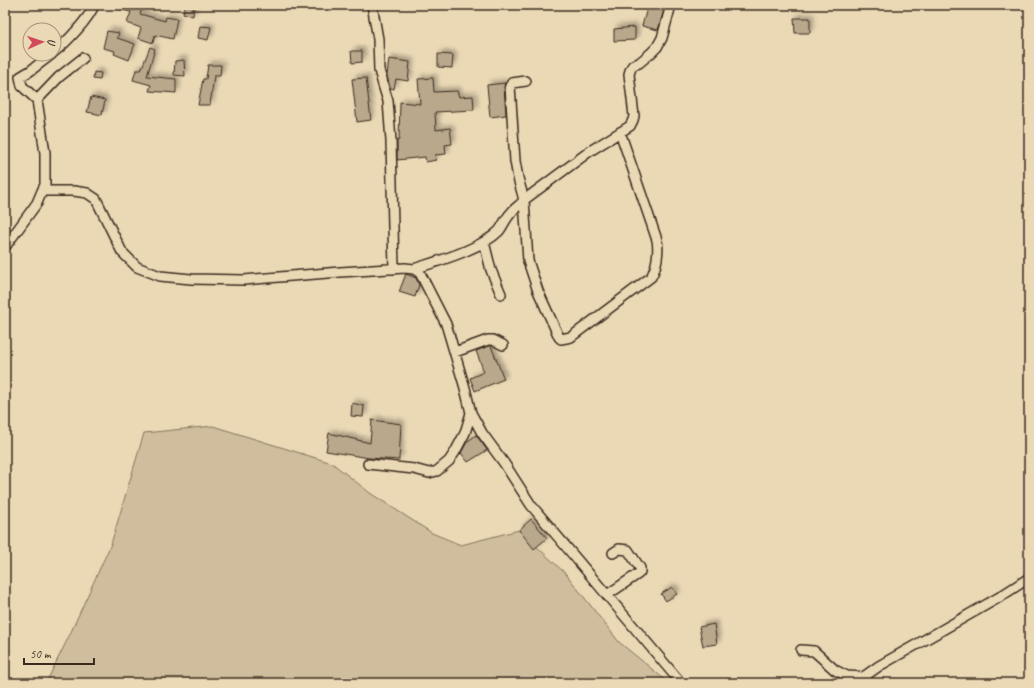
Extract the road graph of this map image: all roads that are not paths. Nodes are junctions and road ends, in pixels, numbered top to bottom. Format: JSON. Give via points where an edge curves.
{"nodes":[{"id":1,"x":94,"y":5,"type":"edge"},
{"id":2,"x":372,"y":5,"type":"edge"},
{"id":3,"x":671,"y":5,"type":"edge"},
{"id":4,"x":62,"y":45,"type":"edge"},
{"id":5,"x":82,"y":58,"type":"dead end"},
{"id":6,"x":42,"y":62,"type":"edge"},
{"id":7,"x":526,"y":81,"type":"dead end"},
{"id":8,"x":37,"y":100,"type":"junction"},
{"id":9,"x":620,"y":132,"type":"junction"},
{"id":10,"x":42,"y":191,"type":"junction"},
{"id":11,"x":524,"y":200,"type":"junction"},
{"id":12,"x":484,"y":242,"type":"junction"},
{"id":13,"x":5,"y":247,"type":"edge"},
{"id":14,"x":394,"y":269,"type":"junction"},
{"id":15,"x":414,"y":269,"type":"junction"},
{"id":16,"x":501,"y":294,"type":"dead end"},
{"id":17,"x":503,"y":345,"type":"dead end"},
{"id":18,"x":455,"y":352,"type":"junction"},
{"id":19,"x":471,"y":413,"type":"junction"},
{"id":20,"x":368,"y":464,"type":"dead end"},
{"id":21,"x":613,"y":553,"type":"dead end"},
{"id":22,"x":1029,"y":578,"type":"edge"},
{"id":23,"x":607,"y":595,"type":"junction"},
{"id":24,"x":801,"y":650,"type":"dead end"},
{"id":25,"x":863,"y":677,"type":"junction"},
{"id":26,"x":680,"y":683,"type":"edge"},
{"id":27,"x":855,"y":683,"type":"edge"}],
"edges":[{"from":1,"to":4,"type":"street","via":[[81,25]]},
{"from":2,"to":14,"type":"street","via":[[378,39],[379,70],[388,101]]},
{"from":3,"to":9,"type":"street","via":[[657,47],[630,68],[634,116],[630,126]]},
{"from":5,"to":8,"type":"street"},
{"from":6,"to":8,"type":"street","via":[[20,77],[22,86]]},
{"from":7,"to":11,"type":"street","via":[[512,83],[510,86],[515,161]]},
{"from":8,"to":10,"type":"street","via":[[45,153],[45,185]]},
{"from":9,"to":11,"type":"street"},
{"from":9,"to":11,"type":"street","via":[[657,240],[655,270],[651,277],[571,337],[559,337],[538,291],[528,261]]},
{"from":10,"to":13,"type":"street","via":[[37,203]]},
{"from":10,"to":14,"type":"street","via":[[74,191],[87,193],[96,199],[122,252],[137,267],[160,276],[244,280]]},
{"from":11,"to":12,"type":"street","via":[[512,211],[498,231]]},
{"from":12,"to":15,"type":"street","via":[[459,254]]},
{"from":12,"to":16,"type":"street","via":[[491,270]]},
{"from":14,"to":15,"type":"street"},
{"from":15,"to":18,"type":"street","via":[[420,273],[431,293],[446,324]]},
{"from":17,"to":18,"type":"street","via":[[488,340]]},
{"from":18,"to":19,"type":"street"},
{"from":19,"to":20,"type":"street","via":[[465,433],[455,452],[438,471],[429,473]]},
{"from":19,"to":23,"type":"street","via":[[531,505]]},
{"from":21,"to":23,"type":"street","via":[[619,549],[628,550],[640,572]]},
{"from":22,"to":25,"type":"street"},
{"from":23,"to":26,"type":"street"},
{"from":24,"to":25,"type":"street","via":[[814,651],[835,670],[847,676]]},
{"from":25,"to":27,"type":"street"}]}
